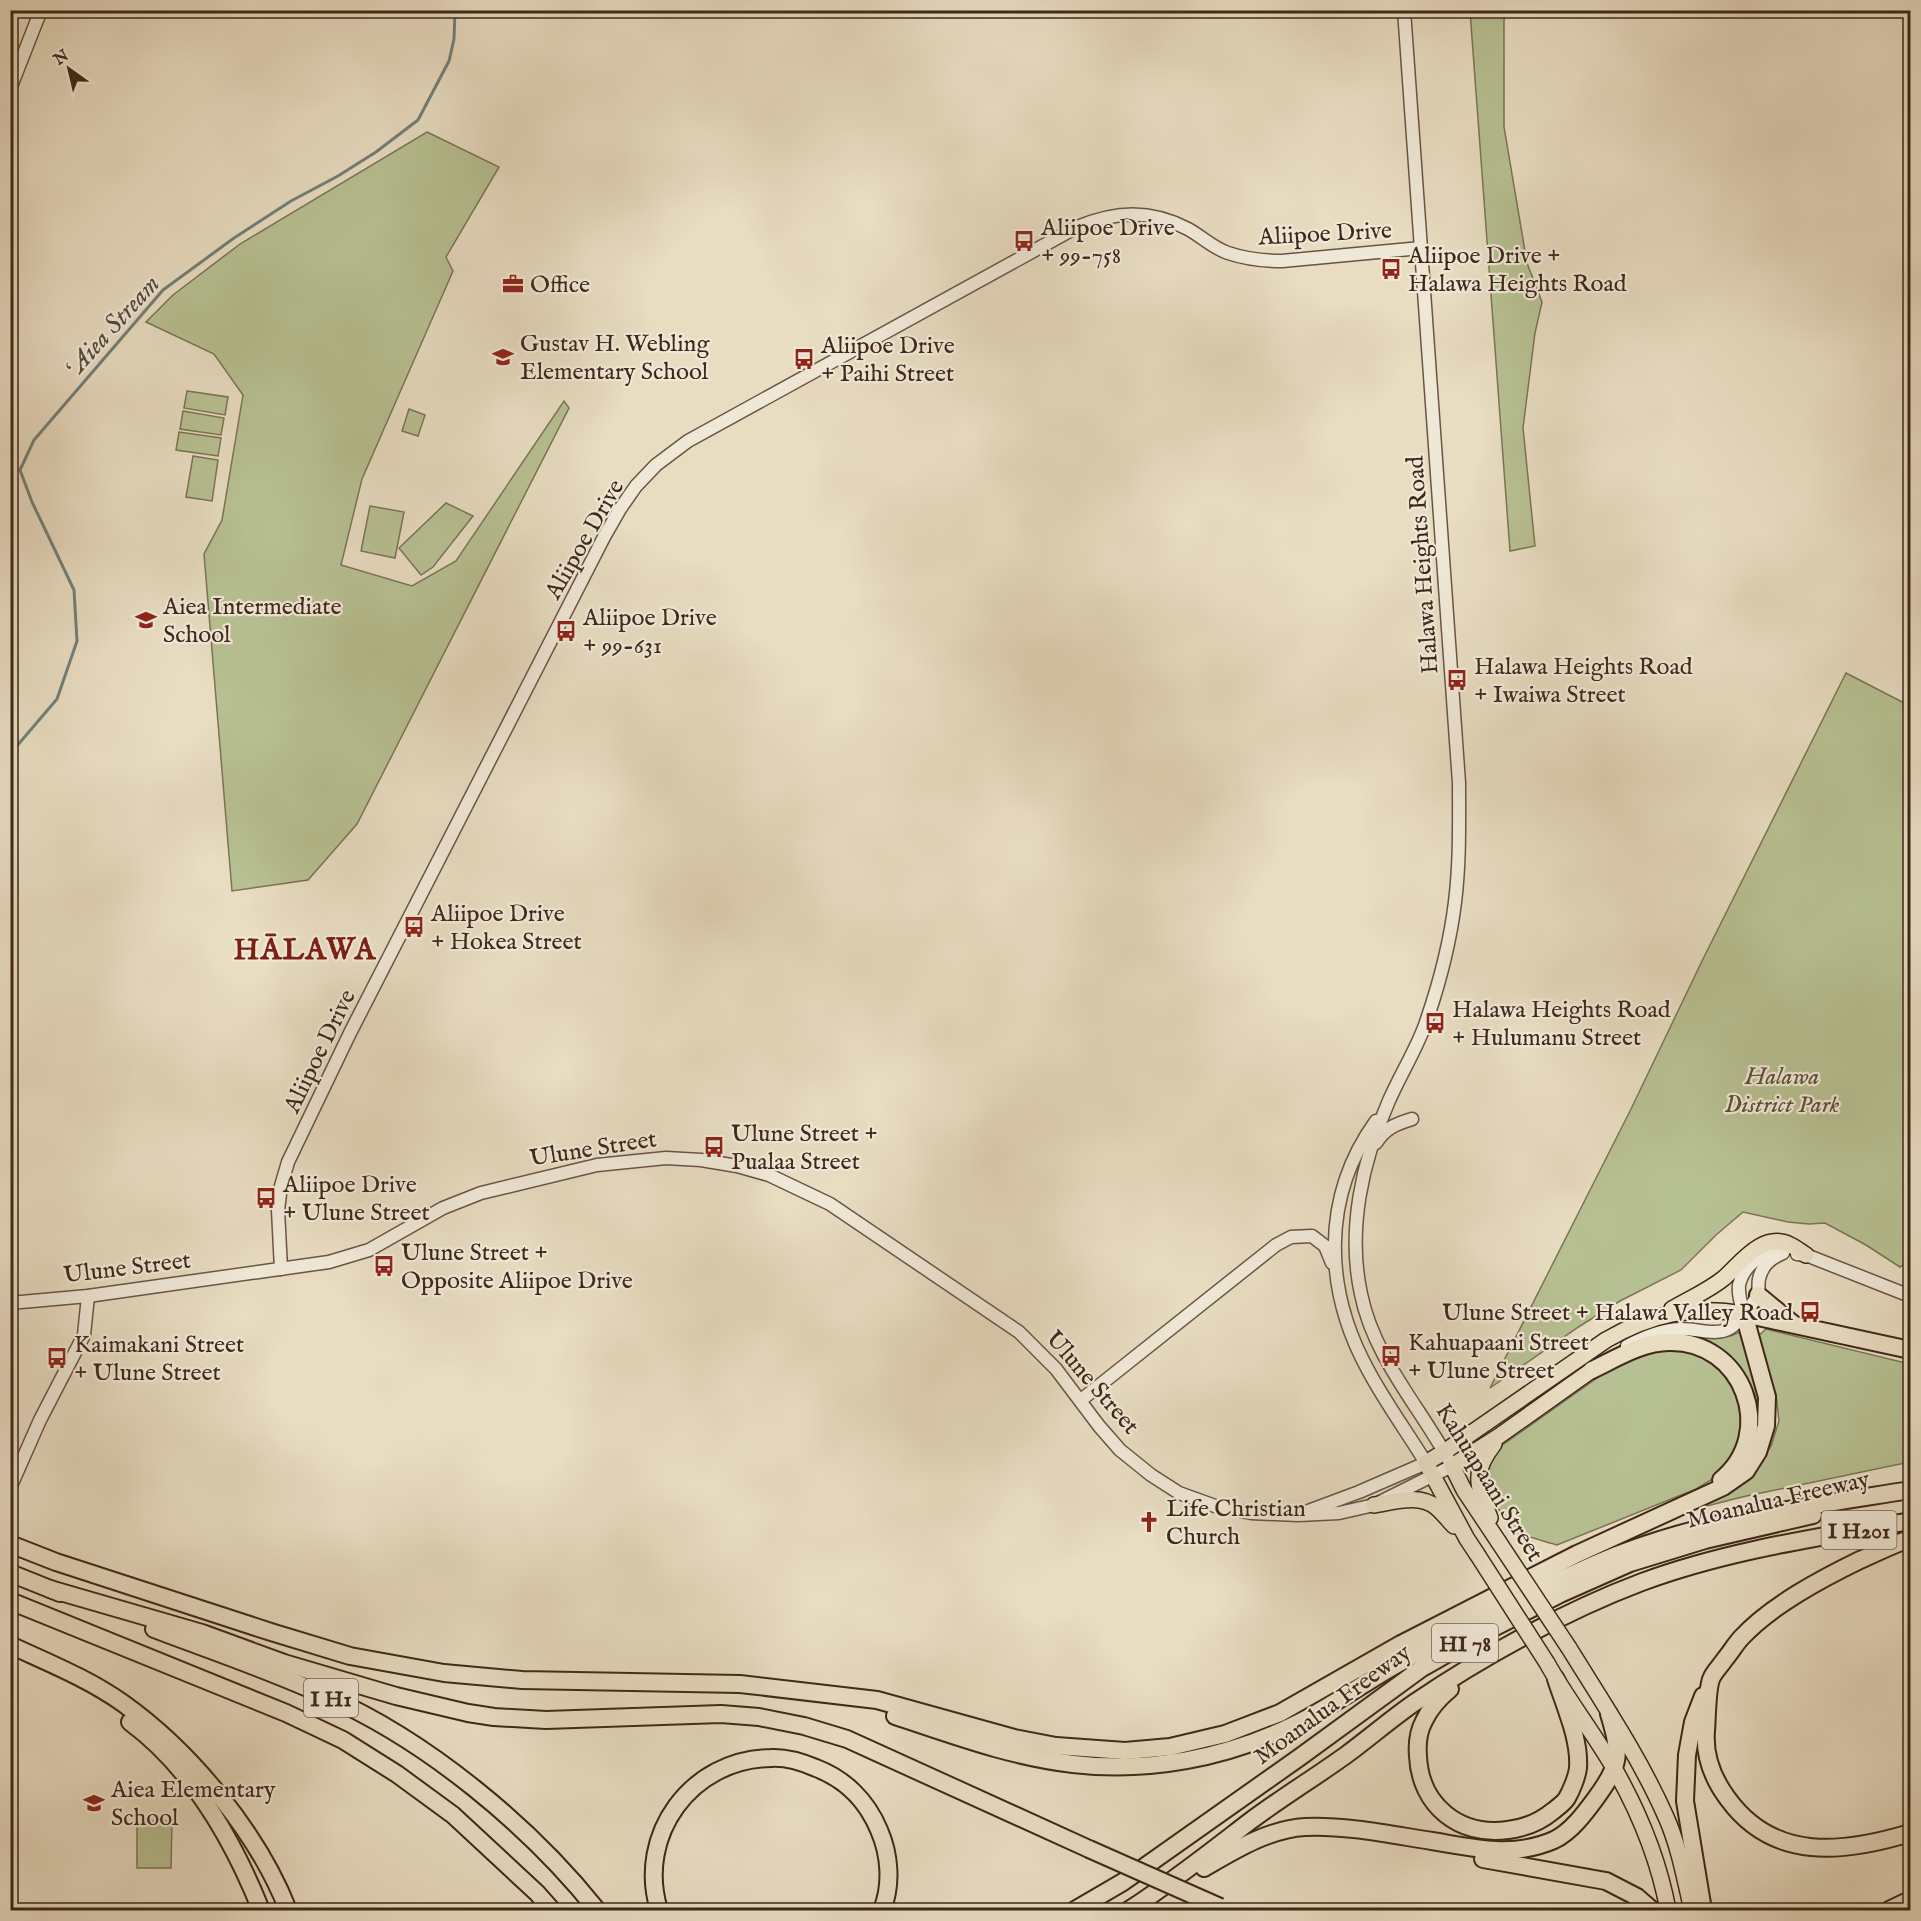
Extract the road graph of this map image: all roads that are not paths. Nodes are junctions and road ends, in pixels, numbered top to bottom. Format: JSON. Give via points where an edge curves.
{"nodes":[{"id":1,"x":41,"y":10,"type":"edge"},
{"id":2,"x":1404,"y":10,"type":"edge"},
{"id":3,"x":10,"y":89,"type":"edge"},
{"id":4,"x":1421,"y":248,"type":"junction"},
{"id":5,"x":1387,"y":1104,"type":"junction"},
{"id":6,"x":1412,"y":1119,"type":"dead end"},
{"id":7,"x":1369,"y":1154,"type":"junction"},
{"id":8,"x":1783,"y":1253,"type":"junction"},
{"id":9,"x":1806,"y":1255,"type":"junction"},
{"id":10,"x":281,"y":1269,"type":"junction"},
{"id":11,"x":1335,"y":1270,"type":"junction"},
{"id":12,"x":1758,"y":1294,"type":"junction"},
{"id":13,"x":87,"y":1296,"type":"junction"},
{"id":14,"x":1911,"y":1296,"type":"edge"},
{"id":15,"x":10,"y":1303,"type":"edge"},
{"id":16,"x":1743,"y":1314,"type":"junction"},
{"id":17,"x":1659,"y":1316,"type":"junction"},
{"id":18,"x":1793,"y":1324,"type":"junction"},
{"id":19,"x":1911,"y":1350,"type":"edge"},
{"id":20,"x":1592,"y":1370,"type":"junction"},
{"id":21,"x":1081,"y":1400,"type":"junction"},
{"id":22,"x":1499,"y":1436,"type":"junction"},
{"id":23,"x":1448,"y":1459,"type":"junction"},
{"id":24,"x":1430,"y":1469,"type":"junction"},
{"id":25,"x":10,"y":1488,"type":"edge"},
{"id":26,"x":1911,"y":1491,"type":"edge"},
{"id":27,"x":1686,"y":1504,"type":"junction"},
{"id":28,"x":1374,"y":1505,"type":"junction"},
{"id":29,"x":1298,"y":1515,"type":"junction"},
{"id":30,"x":1911,"y":1521,"type":"edge"},
{"id":31,"x":1467,"y":1539,"type":"junction"},
{"id":32,"x":1911,"y":1539,"type":"edge"},
{"id":33,"x":1807,"y":1540,"type":"junction"},
{"id":34,"x":1498,"y":1541,"type":"junction"},
{"id":35,"x":10,"y":1544,"type":"edge"},
{"id":36,"x":10,"y":1573,"type":"edge"},
{"id":37,"x":50,"y":1589,"type":"junction"},
{"id":38,"x":10,"y":1601,"type":"edge"},
{"id":39,"x":10,"y":1645,"type":"edge"},
{"id":40,"x":10,"y":1652,"type":"edge"},
{"id":41,"x":1556,"y":1679,"type":"junction"},
{"id":42,"x":1711,"y":1679,"type":"junction"},
{"id":43,"x":779,"y":1690,"type":"junction"},
{"id":44,"x":1609,"y":1714,"type":"junction"},
{"id":45,"x":1614,"y":1768,"type":"junction"},
{"id":46,"x":1911,"y":1833,"type":"edge"},
{"id":47,"x":476,"y":1835,"type":"junction"},
{"id":48,"x":1416,"y":1839,"type":"junction"},
{"id":49,"x":1224,"y":1909,"type":"edge"},
{"id":50,"x":261,"y":1911,"type":"edge"},
{"id":51,"x":288,"y":1911,"type":"edge"},
{"id":52,"x":537,"y":1911,"type":"edge"},
{"id":53,"x":552,"y":1911,"type":"edge"},
{"id":54,"x":597,"y":1911,"type":"edge"},
{"id":55,"x":659,"y":1911,"type":"edge"},
{"id":56,"x":882,"y":1911,"type":"edge"},
{"id":57,"x":1075,"y":1911,"type":"edge"},
{"id":58,"x":1130,"y":1911,"type":"edge"},
{"id":59,"x":1652,"y":1911,"type":"edge"},
{"id":60,"x":1668,"y":1911,"type":"edge"},
{"id":61,"x":1692,"y":1911,"type":"edge"},
{"id":62,"x":1703,"y":1911,"type":"edge"}],
"edges":[{"from":1,"to":3,"type":"street"},
{"from":2,"to":4,"type":"street","name":"Halawa Heights Road"},
{"from":4,"to":5,"type":"street","name":"Halawa Heights Road","via":[[1460,841],[1444,963],[1424,1027]]},
{"from":4,"to":10,"type":"street","name":"Aliipoe Drive","via":[[1262,261],[1225,252],[1168,220],[1130,214],[1100,217],[737,413],[656,465],[636,486],[604,537],[288,1162],[278,1210]]},
{"from":5,"to":7,"type":"street","name":"Kahuapaani Street"},
{"from":5,"to":11,"type":"street","name":"Kahuapaani Street","via":[[1365,1135],[1342,1188],[1335,1224]]},
{"from":6,"to":7,"type":"street","via":[[1393,1125]]},
{"from":7,"to":23,"type":"street","name":"Kahuapaani Street","via":[[1356,1224],[1360,1294],[1383,1354]]},
{"from":8,"to":9,"type":"street"},
{"from":8,"to":12,"type":"street","via":[[1772,1258],[1761,1271]]},
{"from":8,"to":16,"type":"street","via":[[1762,1256],[1744,1273],[1739,1294]]},
{"from":9,"to":14,"type":"street"},
{"from":9,"to":17,"type":"main road","via":[[1788,1243],[1758,1247],[1711,1288]]},
{"from":10,"to":13,"type":"street","name":"Ulune Street"},
{"from":10,"to":21,"type":"street","name":"Ulune Street","via":[[329,1262],[369,1250],[443,1208],[520,1182],[597,1165],[666,1158],[701,1160],[769,1175],[830,1204],[1019,1332]]},
{"from":11,"to":21,"type":"street","via":[[1319,1239],[1291,1237]]},
{"from":11,"to":24,"type":"street","name":"Kahuapaani Street","via":[[1344,1314],[1361,1356]]},
{"from":12,"to":16,"type":"street"},
{"from":12,"to":18,"type":"highway"},
{"from":13,"to":15,"type":"street","name":"Ulune Street"},
{"from":13,"to":25,"type":"street","via":[[84,1335]]},
{"from":16,"to":17,"type":"main road","name":"Ulune Street","via":[[1707,1309]]},
{"from":16,"to":18,"type":"highway"},
{"from":16,"to":20,"type":"street","name":"Ulune Street","via":[[1725,1331],[1682,1329],[1642,1338]]},
{"from":16,"to":27,"type":"highway","via":[[1767,1396],[1766,1426],[1758,1452],[1746,1471],[1724,1487]]},
{"from":17,"to":23,"type":"main road","name":"Ulune Street","via":[[1606,1340]]},
{"from":18,"to":19,"type":"highway"},
{"from":20,"to":22,"type":"main road","name":"Ulune Street"},
{"from":20,"to":27,"type":"highway","via":[[1650,1345],[1670,1342],[1690,1344],[1712,1353],[1737,1378],[1750,1410],[1745,1448],[1726,1476]]},
{"from":21,"to":29,"type":"street","name":"Ulune Street","via":[[1120,1450],[1179,1493],[1251,1513]]},
{"from":22,"to":23,"type":"main road","name":"Ulune Street"},
{"from":22,"to":34,"type":"main road","via":[[1478,1473],[1478,1486]]},
{"from":23,"to":24,"type":"main road","name":"Ulune Street"},
{"from":23,"to":34,"type":"main road","name":"Kahuapaani Street"},
{"from":24,"to":28,"type":"street","name":"Ulune Street"},
{"from":24,"to":29,"type":"street","name":"Ulune Street"},
{"from":24,"to":31,"type":"main road","name":"Kahuapaani Street"},
{"from":26,"to":43,"type":"highway","via":[[1771,1512],[1653,1541],[1597,1563],[1403,1660],[1297,1724],[1196,1759],[1136,1766],[1046,1760],[895,1716]]},
{"from":26,"to":57,"type":"highway","name":"Moanalua Freeway","number":"HI 78","via":[[1672,1549],[1560,1594],[1422,1668],[1123,1882]]},
{"from":27,"to":43,"type":"highway","via":[[1391,1649],[1280,1713],[1197,1742],[1146,1750],[1079,1749],[1037,1743],[877,1700]]},
{"from":28,"to":29,"type":"street","name":"Ulune Street","via":[[1339,1513]]},
{"from":28,"to":31,"type":"main road","via":[[1413,1499],[1427,1502]]},
{"from":30,"to":33,"type":"highway","name":"Moanalua Freeway","number":"I H201"},
{"from":31,"to":41,"type":"main road","name":"Kahuapaani Street","bridge":true},
{"from":32,"to":42,"type":"highway","via":[[1845,1568],[1776,1608],[1742,1637]]},
{"from":33,"to":41,"type":"highway","via":[[1647,1588],[1559,1628],[1456,1684],[1437,1701],[1424,1721],[1417,1743],[1418,1771],[1428,1797],[1448,1817],[1471,1828],[1494,1832],[1517,1829],[1544,1819],[1566,1800],[1578,1769],[1576,1744]]},
{"from":33,"to":58,"type":"highway","name":"Moanalua Freeway","number":"I H201","via":[[1712,1560],[1643,1582],[1492,1655],[1414,1704]]},
{"from":34,"to":44,"type":"main road","name":"Kahuapaani Street","bridge":true},
{"from":35,"to":43,"type":"highway","via":[[76,1569],[350,1656],[483,1678],[740,1684]]},
{"from":36,"to":37,"type":"highway","number":"I H1"},
{"from":37,"to":49,"type":"highway","bridge":true,"via":[[202,1633],[284,1663],[468,1713],[546,1720],[721,1714],[804,1726],[847,1739]]},
{"from":37,"to":54,"type":"highway","number":"I H1","via":[[317,1692],[365,1715],[477,1791],[547,1854]]},
{"from":38,"to":47,"type":"highway","number":"I H1","via":[[343,1740],[397,1774]]},
{"from":39,"to":51,"type":"highway","via":[[123,1703],[172,1743],[232,1812],[261,1856]]},
{"from":40,"to":50,"type":"highway","via":[[94,1697],[138,1728],[160,1750],[223,1830]]},
{"from":41,"to":45,"type":"main road","name":"Kahuapaani Street"},
{"from":42,"to":46,"type":"highway","via":[[1705,1738],[1708,1762],[1730,1802],[1755,1827],[1776,1839],[1803,1846],[1858,1845]]},
{"from":42,"to":62,"type":"highway","via":[[1693,1722],[1685,1801]]},
{"from":44,"to":45,"type":"highway","via":[[1617,1741]]},
{"from":44,"to":61,"type":"main road","name":"Kahuapaani Street","via":[[1667,1819]]},
{"from":45,"to":48,"type":"highway","via":[[1593,1803],[1555,1839],[1526,1848],[1492,1851]]},
{"from":45,"to":60,"type":"main road","name":"Kahuapaani Street","via":[[1663,1882]]},
{"from":47,"to":52,"type":"highway"},
{"from":47,"to":53,"type":"highway","number":"I H1"},
{"from":48,"to":58,"type":"highway","via":[[1327,1827],[1284,1831],[1233,1851]]},
{"from":48,"to":59,"type":"highway","via":[[1476,1857],[1606,1881],[1637,1897]]},
{"from":55,"to":56,"type":"highway","via":[[653,1881],[655,1850],[676,1805],[717,1772],[772,1758],[825,1772],[842,1781],[866,1806],[876,1822],[889,1869]]}]}
